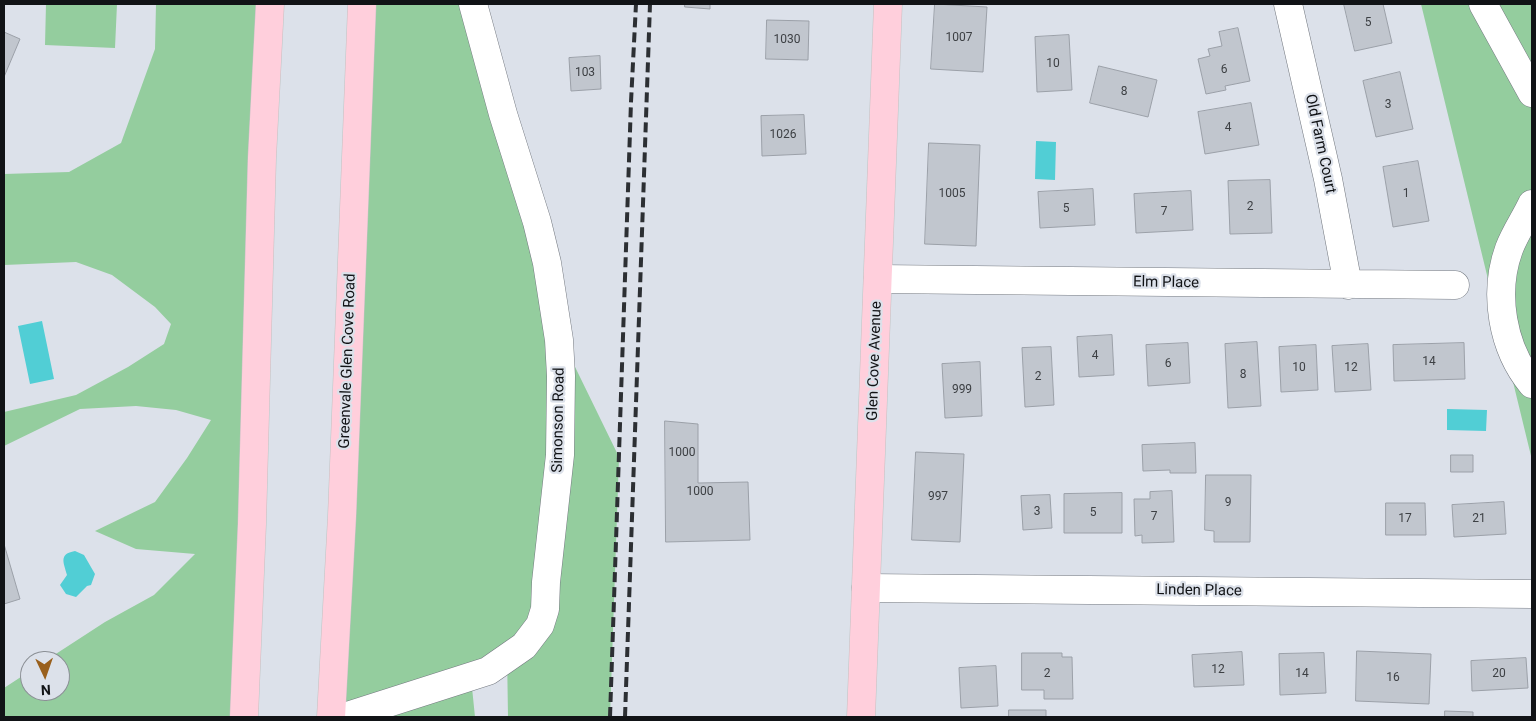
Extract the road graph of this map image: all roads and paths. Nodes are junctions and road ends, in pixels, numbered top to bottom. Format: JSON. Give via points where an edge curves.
{"nodes":[{"id":1,"x":270,"y":4,"type":"edge"},
{"id":2,"x":362,"y":4,"type":"edge"},
{"id":3,"x":474,"y":4,"type":"edge"},
{"id":4,"x":888,"y":4,"type":"edge"},
{"id":5,"x":1288,"y":4,"type":"edge"},
{"id":6,"x":1483,"y":4,"type":"edge"},
{"id":7,"x":1532,"y":92,"type":"edge"},
{"id":8,"x":1532,"y":204,"type":"edge"},
{"id":9,"x":878,"y":279,"type":"junction"},
{"id":10,"x":1348,"y":285,"type":"junction"},
{"id":11,"x":1455,"y":285,"type":"dead end"},
{"id":12,"x":1532,"y":384,"type":"edge"},
{"id":13,"x":866,"y":588,"type":"junction"},
{"id":14,"x":1532,"y":594,"type":"edge"},
{"id":15,"x":244,"y":717,"type":"edge"},
{"id":16,"x":331,"y":717,"type":"edge"},
{"id":17,"x":344,"y":717,"type":"edge"},
{"id":18,"x":861,"y":717,"type":"edge"}],
"edges":[{"from":1,"to":15,"type":"main road"},
{"from":2,"to":16,"type":"main road","name":"Greenvale Glen Cove Road"},
{"from":3,"to":17,"type":"street","name":"Simonson Road","via":[[503,114],[537,222],[559,340],[560,456],[545,609],[540,625],[524,646],[488,671]]},
{"from":4,"to":9,"type":"main road","name":"Glen Cove Avenue"},
{"from":5,"to":10,"type":"street","name":"Old Farm Court","via":[[1328,179]]},
{"from":6,"to":7,"type":"street"},
{"from":8,"to":12,"type":"street","via":[[1509,247],[1501,274],[1505,330],[1514,355]]},
{"from":9,"to":10,"type":"street","name":"Elm Place"},
{"from":9,"to":13,"type":"main road","name":"Glen Cove Avenue"},
{"from":10,"to":11,"type":"street","name":"Elm Place"},
{"from":13,"to":14,"type":"street","name":"Linden Place"},
{"from":13,"to":18,"type":"main road","name":"Glen Cove Avenue"}]}
